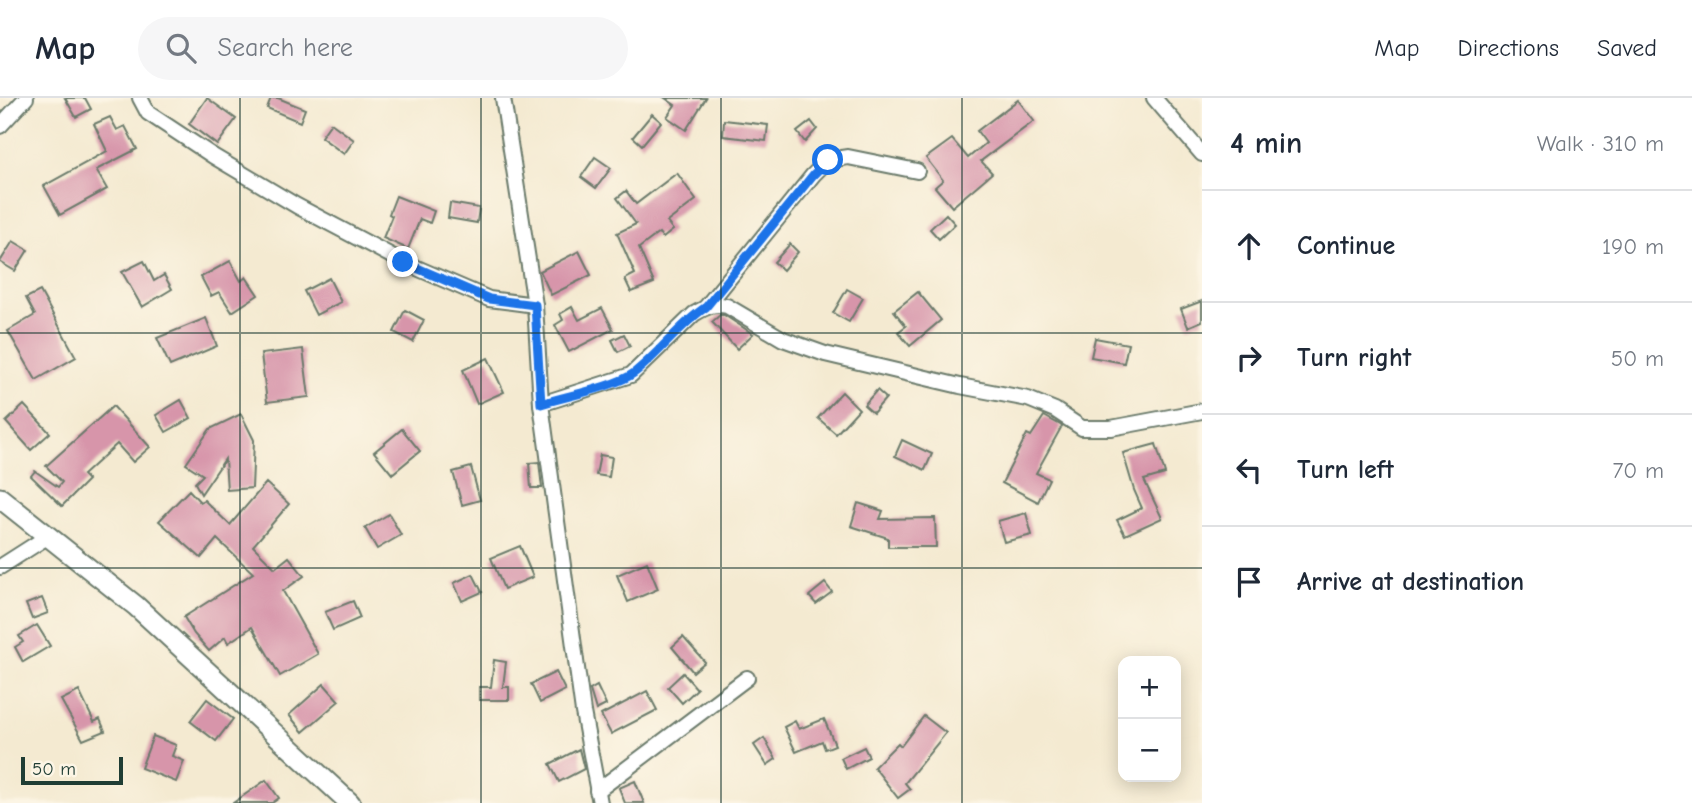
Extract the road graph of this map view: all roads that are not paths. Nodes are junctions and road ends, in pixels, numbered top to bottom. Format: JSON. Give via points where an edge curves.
{"nodes":[{"id":1,"x":26,"y":98,"type":"edge"},
{"id":2,"x":140,"y":98,"type":"edge"},
{"id":3,"x":503,"y":98,"type":"edge"},
{"id":4,"x":1154,"y":98,"type":"edge"},
{"id":5,"x":0,"y":126,"type":"edge"},
{"id":6,"x":1202,"y":154,"type":"edge"},
{"id":7,"x":917,"y":171,"type":"dead end"},
{"id":8,"x":535,"y":305,"type":"junction"},
{"id":9,"x":706,"y":307,"type":"junction"},
{"id":10,"x":541,"y":404,"type":"junction"},
{"id":11,"x":1202,"y":411,"type":"edge"},
{"id":12,"x":0,"y":498,"type":"edge"},
{"id":13,"x":50,"y":535,"type":"junction"},
{"id":14,"x":0,"y":567,"type":"edge"},
{"id":15,"x":747,"y":678,"type":"dead end"},
{"id":16,"x":599,"y":797,"type":"edge"},
{"id":17,"x":350,"y":803,"type":"edge"}],
"edges":[{"from":1,"to":5,"type":"street"},
{"from":2,"to":8,"type":"street","via":[[148,113],[203,149],[391,256],[489,299]]},
{"from":3,"to":8,"type":"street"},
{"from":4,"to":6,"type":"street"},
{"from":7,"to":9,"type":"street","via":[[848,157],[828,160]]},
{"from":8,"to":10,"type":"street"},
{"from":9,"to":10,"type":"street","via":[[631,375]]},
{"from":9,"to":11,"type":"street","via":[[727,306],[783,339],[837,358],[1028,398],[1082,428],[1111,428]]},
{"from":10,"to":16,"type":"street"},
{"from":12,"to":13,"type":"main road"},
{"from":13,"to":14,"type":"street"},
{"from":13,"to":17,"type":"main road","via":[[136,606]]},
{"from":15,"to":16,"type":"street"}]}
